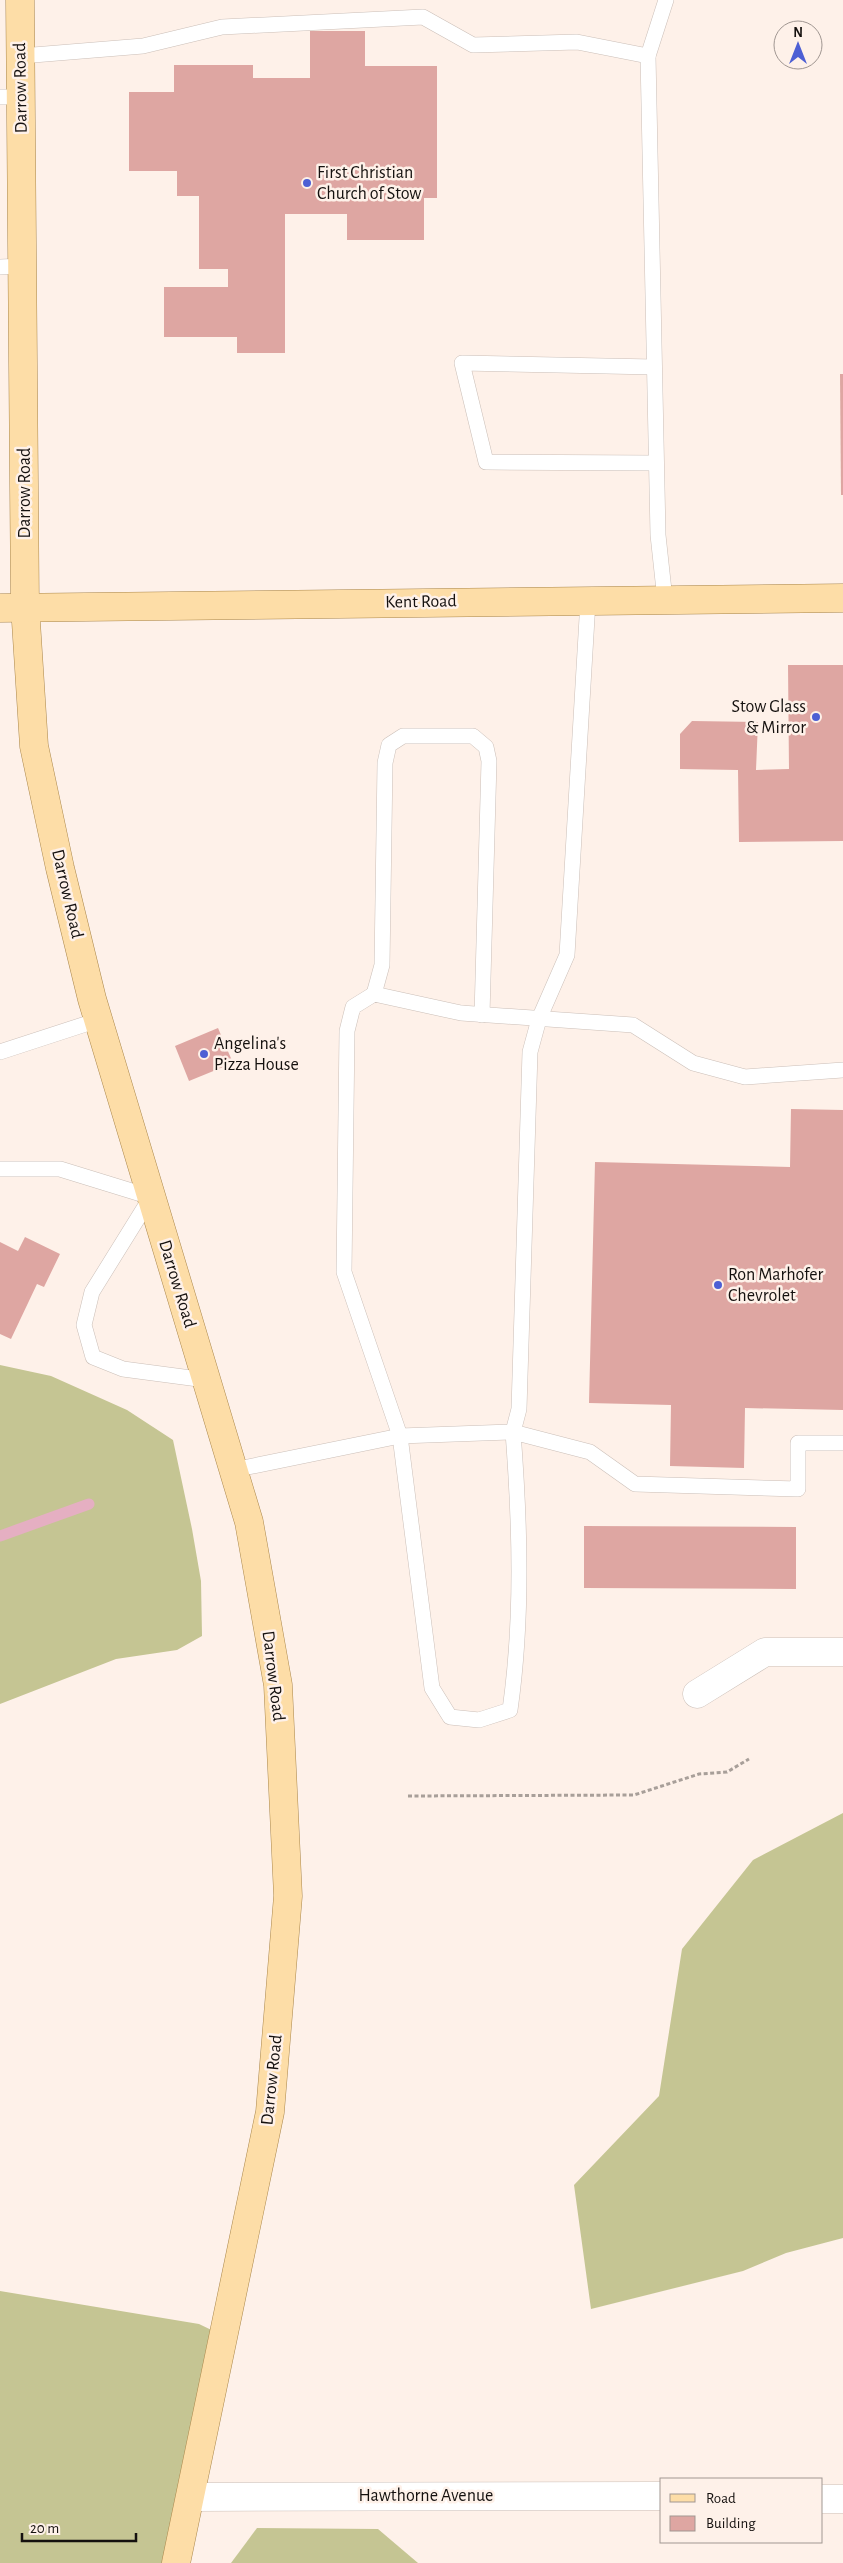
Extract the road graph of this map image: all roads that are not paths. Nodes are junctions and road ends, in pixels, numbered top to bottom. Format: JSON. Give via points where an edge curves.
{"nodes":[{"id":1,"x":20,"y":0,"type":"edge"},
{"id":2,"x":666,"y":0,"type":"edge"},
{"id":3,"x":21,"y":56,"type":"junction"},
{"id":4,"x":648,"y":56,"type":"junction"},
{"id":5,"x":11,"y":97,"type":"edge"},
{"id":6,"x":12,"y":267,"type":"edge"},
{"id":7,"x":654,"y":367,"type":"junction"},
{"id":8,"x":656,"y":463,"type":"junction"},
{"id":9,"x":843,"y":598,"type":"edge"},
{"id":10,"x":665,"y":600,"type":"junction"},
{"id":11,"x":588,"y":601,"type":"junction"},
{"id":12,"x":13,"y":607,"type":"edge"},
{"id":13,"x":374,"y":994,"type":"junction"},
{"id":14,"x":482,"y":1015,"type":"junction"},
{"id":15,"x":539,"y":1019,"type":"junction"},
{"id":16,"x":98,"y":1020,"type":"junction"},
{"id":17,"x":0,"y":1052,"type":"edge"},
{"id":18,"x":843,"y":1070,"type":"edge"},
{"id":19,"x":0,"y":1169,"type":"edge"},
{"id":20,"x":151,"y":1197,"type":"junction"},
{"id":21,"x":206,"y":1380,"type":"junction"},
{"id":22,"x":513,"y":1432,"type":"junction"},
{"id":23,"x":400,"y":1436,"type":"junction"},
{"id":24,"x":843,"y":1443,"type":"edge"},
{"id":25,"x":233,"y":1470,"type":"junction"},
{"id":26,"x":843,"y":1652,"type":"edge"},
{"id":27,"x":697,"y":1694,"type":"dead end"},
{"id":28,"x":660,"y":2496,"type":"edge"},
{"id":29,"x":191,"y":2497,"type":"junction"},
{"id":30,"x":823,"y":2498,"type":"edge"},
{"id":31,"x":843,"y":2499,"type":"edge"},
{"id":32,"x":176,"y":2563,"type":"edge"}],
"edges":[{"from":1,"to":3,"type":"main road","name":"Darrow Road"},
{"from":2,"to":4,"type":"lane"},
{"from":3,"to":4,"type":"lane","via":[[142,46],[222,27],[423,18],[474,45],[577,42]]},
{"from":3,"to":5,"type":"main road","name":"Darrow Road"},
{"from":4,"to":7,"type":"lane"},
{"from":5,"to":6,"type":"main road","name":"Darrow Road"},
{"from":6,"to":12,"type":"main road","name":"Darrow Road"},
{"from":7,"to":8,"type":"lane"},
{"from":7,"to":8,"type":"lane","via":[[462,363],[486,462]]},
{"from":8,"to":10,"type":"lane","via":[[658,535]]},
{"from":9,"to":10,"type":"main road","name":"Kent Road"},
{"from":10,"to":11,"type":"main road","name":"Kent Road"},
{"from":11,"to":12,"type":"main road","name":"Kent Road"},
{"from":11,"to":15,"type":"lane","via":[[566,956]]},
{"from":12,"to":16,"type":"main road","name":"Darrow Road","via":[[34,746]]},
{"from":13,"to":14,"type":"lane"},
{"from":13,"to":14,"type":"lane","via":[[382,965],[385,763],[389,745],[403,736],[474,736],[486,747],[489,761]]},
{"from":13,"to":23,"type":"lane","via":[[353,1008],[347,1031],[344,1272]]},
{"from":14,"to":15,"type":"lane"},
{"from":15,"to":18,"type":"lane","via":[[633,1025],[693,1063],[745,1077]]},
{"from":15,"to":22,"type":"lane","via":[[530,1052],[519,1409]]},
{"from":16,"to":17,"type":"lane"},
{"from":16,"to":20,"type":"main road","name":"Darrow Road"},
{"from":19,"to":20,"type":"lane","via":[[60,1169]]},
{"from":20,"to":21,"type":"main road","name":"Darrow Road"},
{"from":20,"to":21,"type":"lane","via":[[92,1292],[84,1325],[93,1356],[123,1369]]},
{"from":21,"to":25,"type":"main road","name":"Darrow Road"},
{"from":22,"to":23,"type":"lane"},
{"from":22,"to":23,"type":"lane","via":[[519,1511],[517,1660],[510,1710],[479,1720],[450,1717],[432,1688]]},
{"from":22,"to":24,"type":"lane","via":[[590,1452],[635,1484],[798,1488],[798,1443]]},
{"from":23,"to":25,"type":"lane"},
{"from":25,"to":29,"type":"main road","name":"Darrow Road","via":[[249,1522],[278,1685],[288,1896],[270,2112]]},
{"from":26,"to":27,"type":"street","via":[[765,1652]]},
{"from":28,"to":29,"type":"street","name":"Hawthorne Avenue"},
{"from":29,"to":32,"type":"main road","name":"Darrow Road"},
{"from":30,"to":31,"type":"street"}]}
